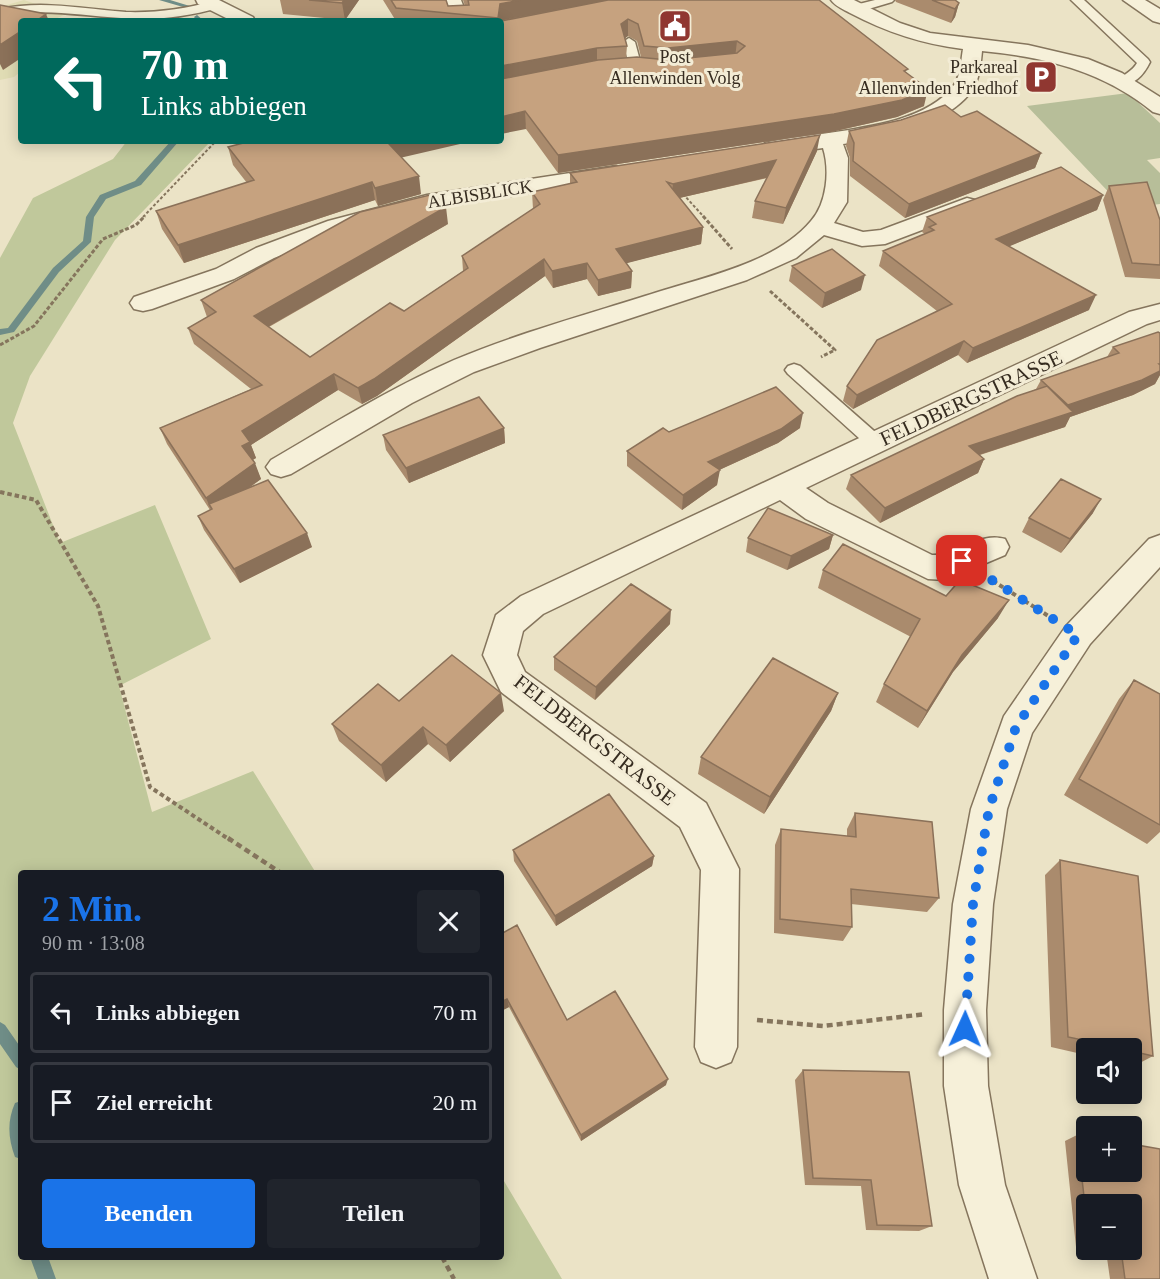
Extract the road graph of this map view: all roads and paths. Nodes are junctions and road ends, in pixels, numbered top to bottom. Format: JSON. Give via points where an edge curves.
{"nodes":[{"id":1,"x":452,"y":0,"type":"edge"},
{"id":2,"x":888,"y":0,"type":"edge"},
{"id":3,"x":1077,"y":0,"type":"edge"},
{"id":4,"x":1132,"y":0,"type":"edge"},
{"id":5,"x":210,"y":3,"type":"edge"},
{"id":6,"x":848,"y":4,"type":"edge"},
{"id":7,"x":0,"y":13,"type":"edge"},
{"id":8,"x":1160,"y":17,"type":"edge"},
{"id":9,"x":240,"y":18,"type":"edge"},
{"id":10,"x":459,"y":18,"type":"edge"},
{"id":11,"x":629,"y":42,"type":"edge"},
{"id":12,"x":973,"y":46,"type":"junction"},
{"id":13,"x":607,"y":70,"type":"edge"},
{"id":14,"x":1125,"y":81,"type":"junction"},
{"id":15,"x":1160,"y":108,"type":"edge"},
{"id":16,"x":831,"y":140,"type":"junction"},
{"id":17,"x":213,"y":144,"type":"edge"},
{"id":18,"x":751,"y":152,"type":"edge"},
{"id":19,"x":635,"y":170,"type":"edge"},
{"id":20,"x":681,"y":192,"type":"edge"},
{"id":21,"x":984,"y":198,"type":"edge"},
{"id":22,"x":820,"y":226,"type":"junction"},
{"id":23,"x":750,"y":269,"type":"junction"},
{"id":24,"x":770,"y":291,"type":"dead end"},
{"id":25,"x":143,"y":303,"type":"dead end"},
{"id":26,"x":1160,"y":312,"type":"edge"},
{"id":27,"x":0,"y":345,"type":"edge"},
{"id":28,"x":835,"y":351,"type":"dead end"},
{"id":29,"x":794,"y":370,"type":"dead end"},
{"id":30,"x":876,"y":443,"type":"junction"},
{"id":31,"x":281,"y":467,"type":"dead end"},
{"id":32,"x":783,"y":487,"type":"junction"},
{"id":33,"x":0,"y":492,"type":"edge"},
{"id":34,"x":994,"y":547,"type":"dead end"},
{"id":35,"x":1160,"y":547,"type":"edge"},
{"id":36,"x":962,"y":561,"type":"junction"},
{"id":37,"x":1078,"y":635,"type":"junction"},
{"id":38,"x":277,"y":870,"type":"edge"},
{"id":39,"x":965,"y":1010,"type":"junction"},
{"id":40,"x":717,"y":1032,"type":"joint"},
{"id":41,"x":444,"y":1260,"type":"edge"},
{"id":42,"x":454,"y":1279,"type":"edge"},
{"id":43,"x":1013,"y":1279,"type":"edge"}],
"edges":[{"from":1,"to":10,"type":"street"},
{"from":2,"to":6,"type":"lane"},
{"from":3,"to":14,"type":"lane","via":[[1144,62],[1138,73]]},
{"from":4,"to":8,"type":"street"},
{"from":5,"to":7,"type":"lane","via":[[185,13],[123,15],[47,3]]},
{"from":5,"to":9,"type":"street"},
{"from":6,"to":12,"type":"street","via":[[892,28]]},
{"from":11,"to":13,"type":"lane","via":[[641,69]]},
{"from":12,"to":14,"type":"street","via":[[1056,56]]},
{"from":12,"to":16,"type":"street","via":[[964,86],[942,108],[902,125]]},
{"from":14,"to":15,"type":"street"},
{"from":16,"to":18,"type":"street"},
{"from":16,"to":22,"type":"street","via":[[837,158],[836,202]]},
{"from":17,"to":27,"type":"path","via":[[136,225],[103,239],[34,326]]},
{"from":19,"to":25,"type":"street","name":"ALBISBLICK","via":[[427,202],[336,226],[225,274]]},
{"from":20,"to":23,"type":"path"},
{"from":21,"to":22,"type":"street","via":[[885,237],[862,239]]},
{"from":22,"to":23,"type":"street","via":[[787,252]]},
{"from":23,"to":31,"type":"street","via":[[465,366],[402,396]]},
{"from":24,"to":28,"type":"path"},
{"from":26,"to":30,"type":"street","name":"FELDBERGSTRASSE","via":[[1138,318]]},
{"from":29,"to":30,"type":"lane"},
{"from":30,"to":32,"type":"street","name":"FELDBERGSTRASSE"},
{"from":32,"to":36,"type":"street","via":[[817,511],[928,567],[946,568]]},
{"from":32,"to":40,"type":"street","name":"FELDBERGSTRASSE","via":[[532,605],[508,624],[501,654],[513,682],[693,815],[720,869]]},
{"from":33,"to":38,"type":"path","via":[[36,500],[98,606],[150,787]]},
{"from":34,"to":36,"type":"street"},
{"from":35,"to":37,"type":"street"},
{"from":36,"to":37,"type":"path"},
{"from":37,"to":39,"type":"street","via":[[1016,727],[989,809],[973,904]]},
{"from":39,"to":40,"type":"path","via":[[823,1026]]},
{"from":39,"to":43,"type":"street","via":[[966,1086],[982,1185]]},
{"from":41,"to":42,"type":"path"}]}
